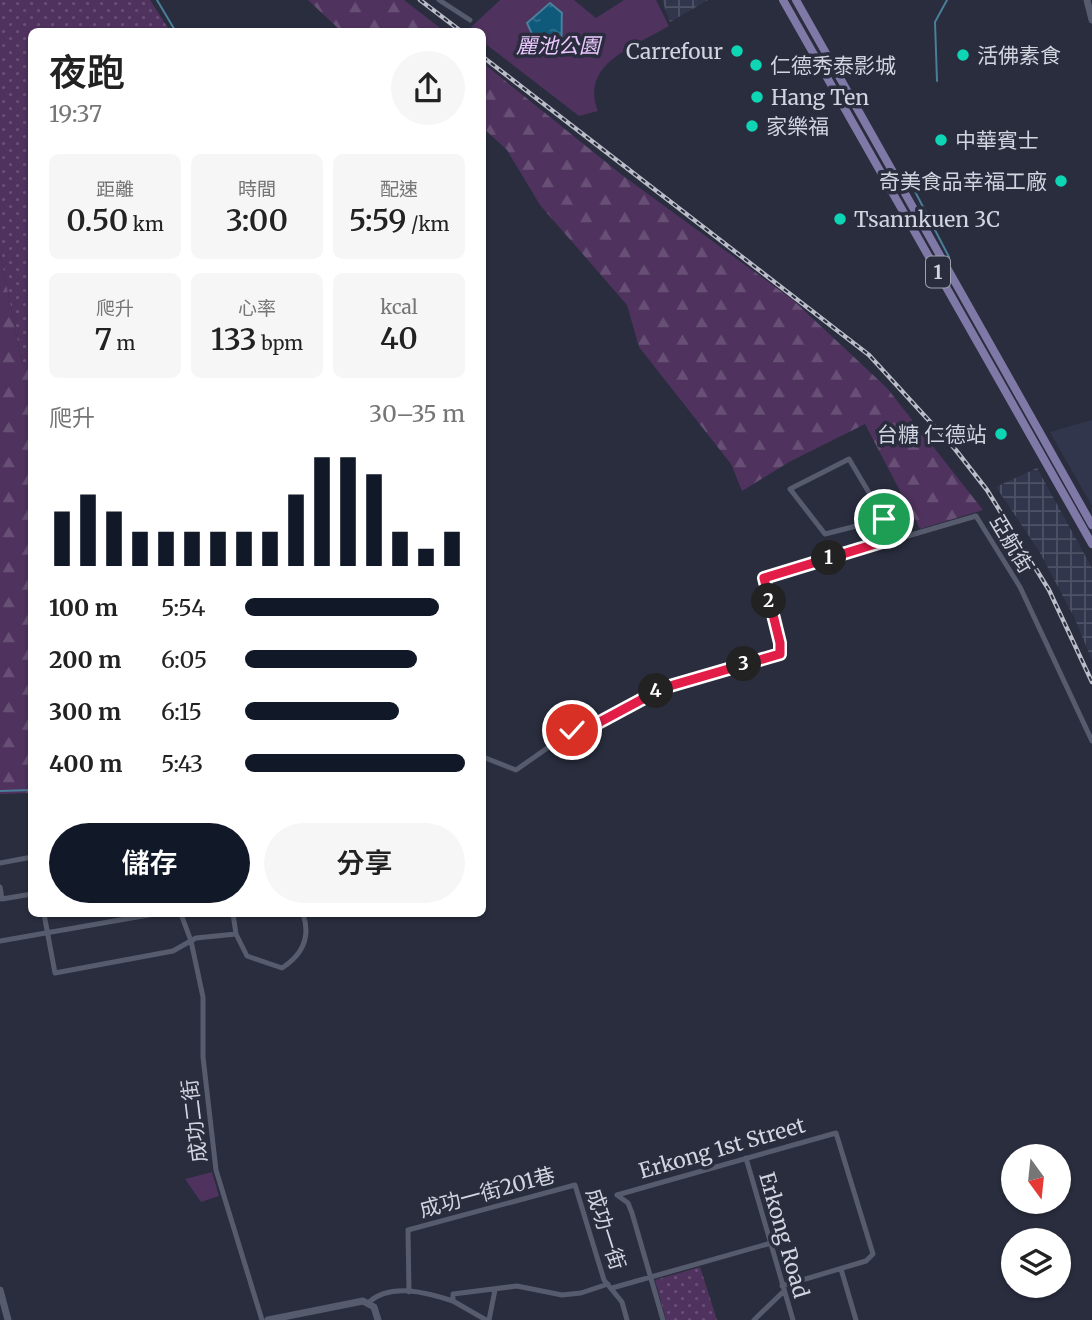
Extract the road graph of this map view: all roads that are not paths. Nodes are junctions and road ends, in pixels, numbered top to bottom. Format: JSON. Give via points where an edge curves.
{"nodes":[{"id":1,"x":439,"y":0,"type":"edge"},
{"id":2,"x":783,"y":0,"type":"edge"},
{"id":3,"x":796,"y":0,"type":"edge"},
{"id":4,"x":1087,"y":0,"type":"edge"},
{"id":5,"x":470,"y":20,"type":"dead end"},
{"id":6,"x":1092,"y":20,"type":"edge"},
{"id":7,"x":884,"y":519,"type":"junction"},
{"id":8,"x":1092,"y":525,"type":"edge"},
{"id":9,"x":895,"y":538,"type":"junction"},
{"id":10,"x":1092,"y":544,"type":"edge"},
{"id":11,"x":1092,"y":741,"type":"edge"},
{"id":12,"x":486,"y":758,"type":"edge"},
{"id":13,"x":28,"y":858,"type":"edge"},
{"id":14,"x":0,"y":863,"type":"edge"},
{"id":15,"x":0,"y":887,"type":"edge"},
{"id":16,"x":28,"y":895,"type":"edge"},
{"id":17,"x":45,"y":917,"type":"edge"},
{"id":18,"x":137,"y":917,"type":"edge"},
{"id":19,"x":180,"y":917,"type":"edge"},
{"id":20,"x":233,"y":917,"type":"edge"},
{"id":21,"x":304,"y":917,"type":"edge"},
{"id":22,"x":48,"y":933,"type":"junction"},
{"id":23,"x":236,"y":934,"type":"junction"},
{"id":24,"x":0,"y":941,"type":"edge"},
{"id":25,"x":191,"y":941,"type":"junction"},
{"id":26,"x":746,"y":1158,"type":"junction"},
{"id":27,"x":575,"y":1185,"type":"joint"},
{"id":28,"x":771,"y":1242,"type":"junction"},
{"id":29,"x":841,"y":1269,"type":"junction"},
{"id":30,"x":651,"y":1277,"type":"junction"},
{"id":31,"x":610,"y":1286,"type":"junction"},
{"id":32,"x":783,"y":1289,"type":"junction"},
{"id":33,"x":0,"y":1290,"type":"edge"},
{"id":34,"x":495,"y":1290,"type":"junction"},
{"id":35,"x":410,"y":1292,"type":"junction"},
{"id":36,"x":453,"y":1301,"type":"junction"},
{"id":37,"x":369,"y":1302,"type":"junction"},
{"id":38,"x":8,"y":1320,"type":"edge"},
{"id":39,"x":262,"y":1320,"type":"edge"},
{"id":40,"x":268,"y":1320,"type":"edge"},
{"id":41,"x":378,"y":1320,"type":"edge"},
{"id":42,"x":488,"y":1320,"type":"edge"},
{"id":43,"x":627,"y":1320,"type":"edge"},
{"id":44,"x":663,"y":1320,"type":"edge"},
{"id":45,"x":754,"y":1320,"type":"edge"},
{"id":46,"x":793,"y":1320,"type":"edge"},
{"id":47,"x":856,"y":1320,"type":"edge"}],
"edges":[{"from":1,"to":5,"type":"street"},
{"from":2,"to":10,"type":"main road","number":"1"},
{"from":3,"to":8,"type":"main road","number":"1"},
{"from":4,"to":6,"type":"street"},
{"from":7,"to":7,"type":"street","via":[[825,534],[790,489],[849,459]]},
{"from":7,"to":9,"type":"street"},
{"from":9,"to":11,"type":"street","name":"亞航街","via":[[979,517],[1020,587]]},
{"from":9,"to":12,"type":"street","name":"亞航街","via":[[764,578],[780,654],[663,688],[598,723],[572,730],[516,770]]},
{"from":13,"to":14,"type":"street"},
{"from":15,"to":16,"type":"street","via":[[2,900]]},
{"from":17,"to":22,"type":"street"},
{"from":18,"to":22,"type":"street"},
{"from":19,"to":25,"type":"street","name":"成功二街"},
{"from":20,"to":23,"type":"street"},
{"from":21,"to":23,"type":"street","via":[[308,927],[298,958],[282,968],[247,956]]},
{"from":22,"to":24,"type":"street"},
{"from":22,"to":25,"type":"street","via":[[55,972],[173,951]]},
{"from":23,"to":25,"type":"street"},
{"from":25,"to":39,"type":"street","name":"成功二街","via":[[203,997],[203,1057],[216,1170]]},
{"from":26,"to":28,"type":"street","name":"Erkong Road"},
{"from":26,"to":29,"type":"street","name":"Erkong 1st Street","via":[[836,1133],[873,1254]]},
{"from":26,"to":30,"type":"street","name":"Erkong 1st Street","via":[[617,1195],[630,1207]]},
{"from":27,"to":31,"type":"street","name":"成功一街","via":[[604,1280]]},
{"from":27,"to":35,"type":"street","name":"成功一街201巷","via":[[408,1230]]},
{"from":28,"to":30,"type":"street"},
{"from":28,"to":32,"type":"street","name":"Erkong Road"},
{"from":29,"to":32,"type":"street"},
{"from":29,"to":47,"type":"street"},
{"from":30,"to":31,"type":"street"},
{"from":30,"to":44,"type":"street"},
{"from":31,"to":34,"type":"street","via":[[562,1295],[532,1287]]},
{"from":31,"to":43,"type":"street","name":"成功一街","via":[[622,1302]]},
{"from":32,"to":45,"type":"street"},
{"from":32,"to":46,"type":"street","name":"Erkong Road"},
{"from":33,"to":38,"type":"street"},
{"from":34,"to":36,"type":"street","via":[[453,1294]]},
{"from":34,"to":42,"type":"street"},
{"from":35,"to":36,"type":"street","via":[[428,1292]]},
{"from":35,"to":37,"type":"street","via":[[376,1296]]},
{"from":36,"to":42,"type":"street"},
{"from":37,"to":40,"type":"street"},
{"from":37,"to":41,"type":"street"}]}
